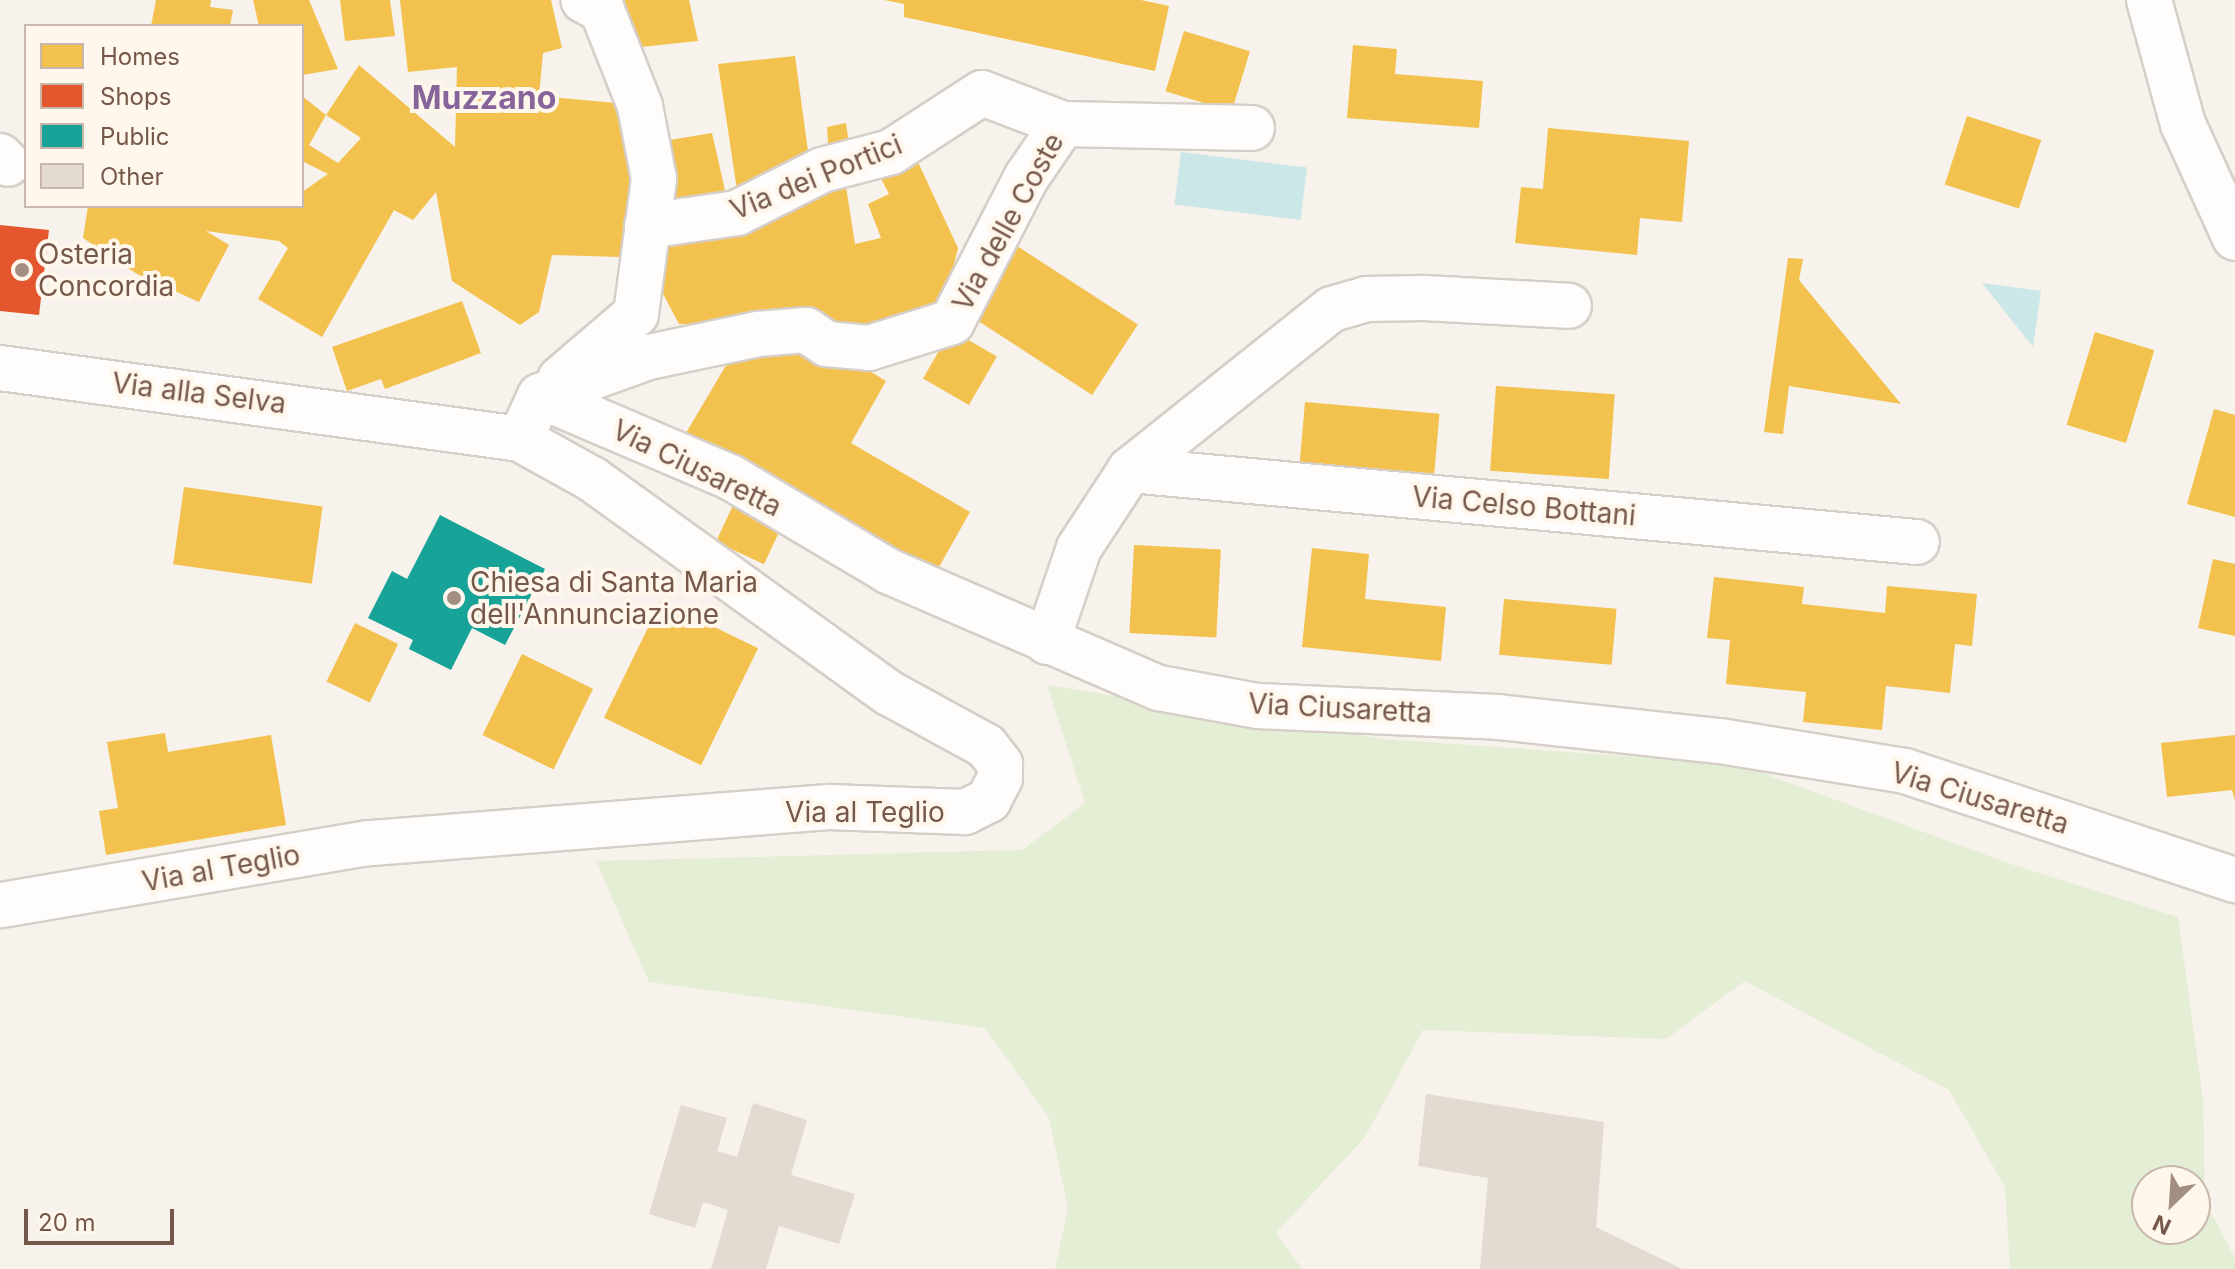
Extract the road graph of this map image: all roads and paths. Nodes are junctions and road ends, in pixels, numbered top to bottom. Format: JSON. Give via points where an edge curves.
{"nodes":[{"id":1,"x":583,"y":0,"type":"edge"},
{"id":2,"x":2149,"y":0,"type":"edge"},
{"id":3,"x":1063,"y":124,"type":"junction"},
{"id":4,"x":1252,"y":128,"type":"dead end"},
{"id":5,"x":2231,"y":225,"type":"edge"},
{"id":6,"x":647,"y":226,"type":"junction"},
{"id":7,"x":1569,"y":306,"type":"dead end"},
{"id":8,"x":0,"y":368,"type":"edge"},
{"id":9,"x":540,"y":396,"type":"junction"},
{"id":10,"x":398,"y":418,"type":"joint"},
{"id":11,"x":520,"y":439,"type":"junction"},
{"id":12,"x":1130,"y":470,"type":"junction"},
{"id":13,"x":1917,"y":542,"type":"dead end"},
{"id":14,"x":1047,"y":642,"type":"junction"},
{"id":15,"x":2235,"y":880,"type":"edge"},
{"id":16,"x":0,"y":905,"type":"edge"}],
"edges":[{"from":1,"to":6,"type":"street","via":[[602,10],[640,106],[654,179]]},
{"from":2,"to":5,"type":"street","via":[[2183,124]]},
{"from":3,"to":4,"type":"street","name":"Via delle Coste"},
{"from":3,"to":6,"type":"street","name":"Via dei Portici","via":[[982,93],[891,152],[822,170],[737,213]]},
{"from":3,"to":9,"type":"street","name":"Via delle Coste","via":[[1026,178],[952,322],[869,348],[827,344],[806,330],[758,334],[649,357]]},
{"from":6,"to":9,"type":"street","via":[[636,314]]},
{"from":7,"to":12,"type":"street","via":[[1423,298],[1366,299],[1332,309]]},
{"from":8,"to":10,"type":"street","name":"Via alla Selva"},
{"from":9,"to":11,"type":"street"},
{"from":9,"to":14,"type":"street","name":"Via Ciusaretta","via":[[730,477],[888,571]]},
{"from":10,"to":11,"type":"street","name":"Via al Teglio"},
{"from":11,"to":16,"type":"street","name":"Via al Teglio","via":[[592,479],[889,693],[986,746],[1000,764],[989,800],[980,808],[940,814],[829,807],[368,843]]},
{"from":12,"to":13,"type":"street","name":"Via Celso Bottani"},
{"from":12,"to":14,"type":"street","via":[[1079,548]]},
{"from":14,"to":15,"type":"street","name":"Via Ciusaretta","via":[[1159,688],[1258,706],[1514,718],[1720,741],[1905,771]]}]}
